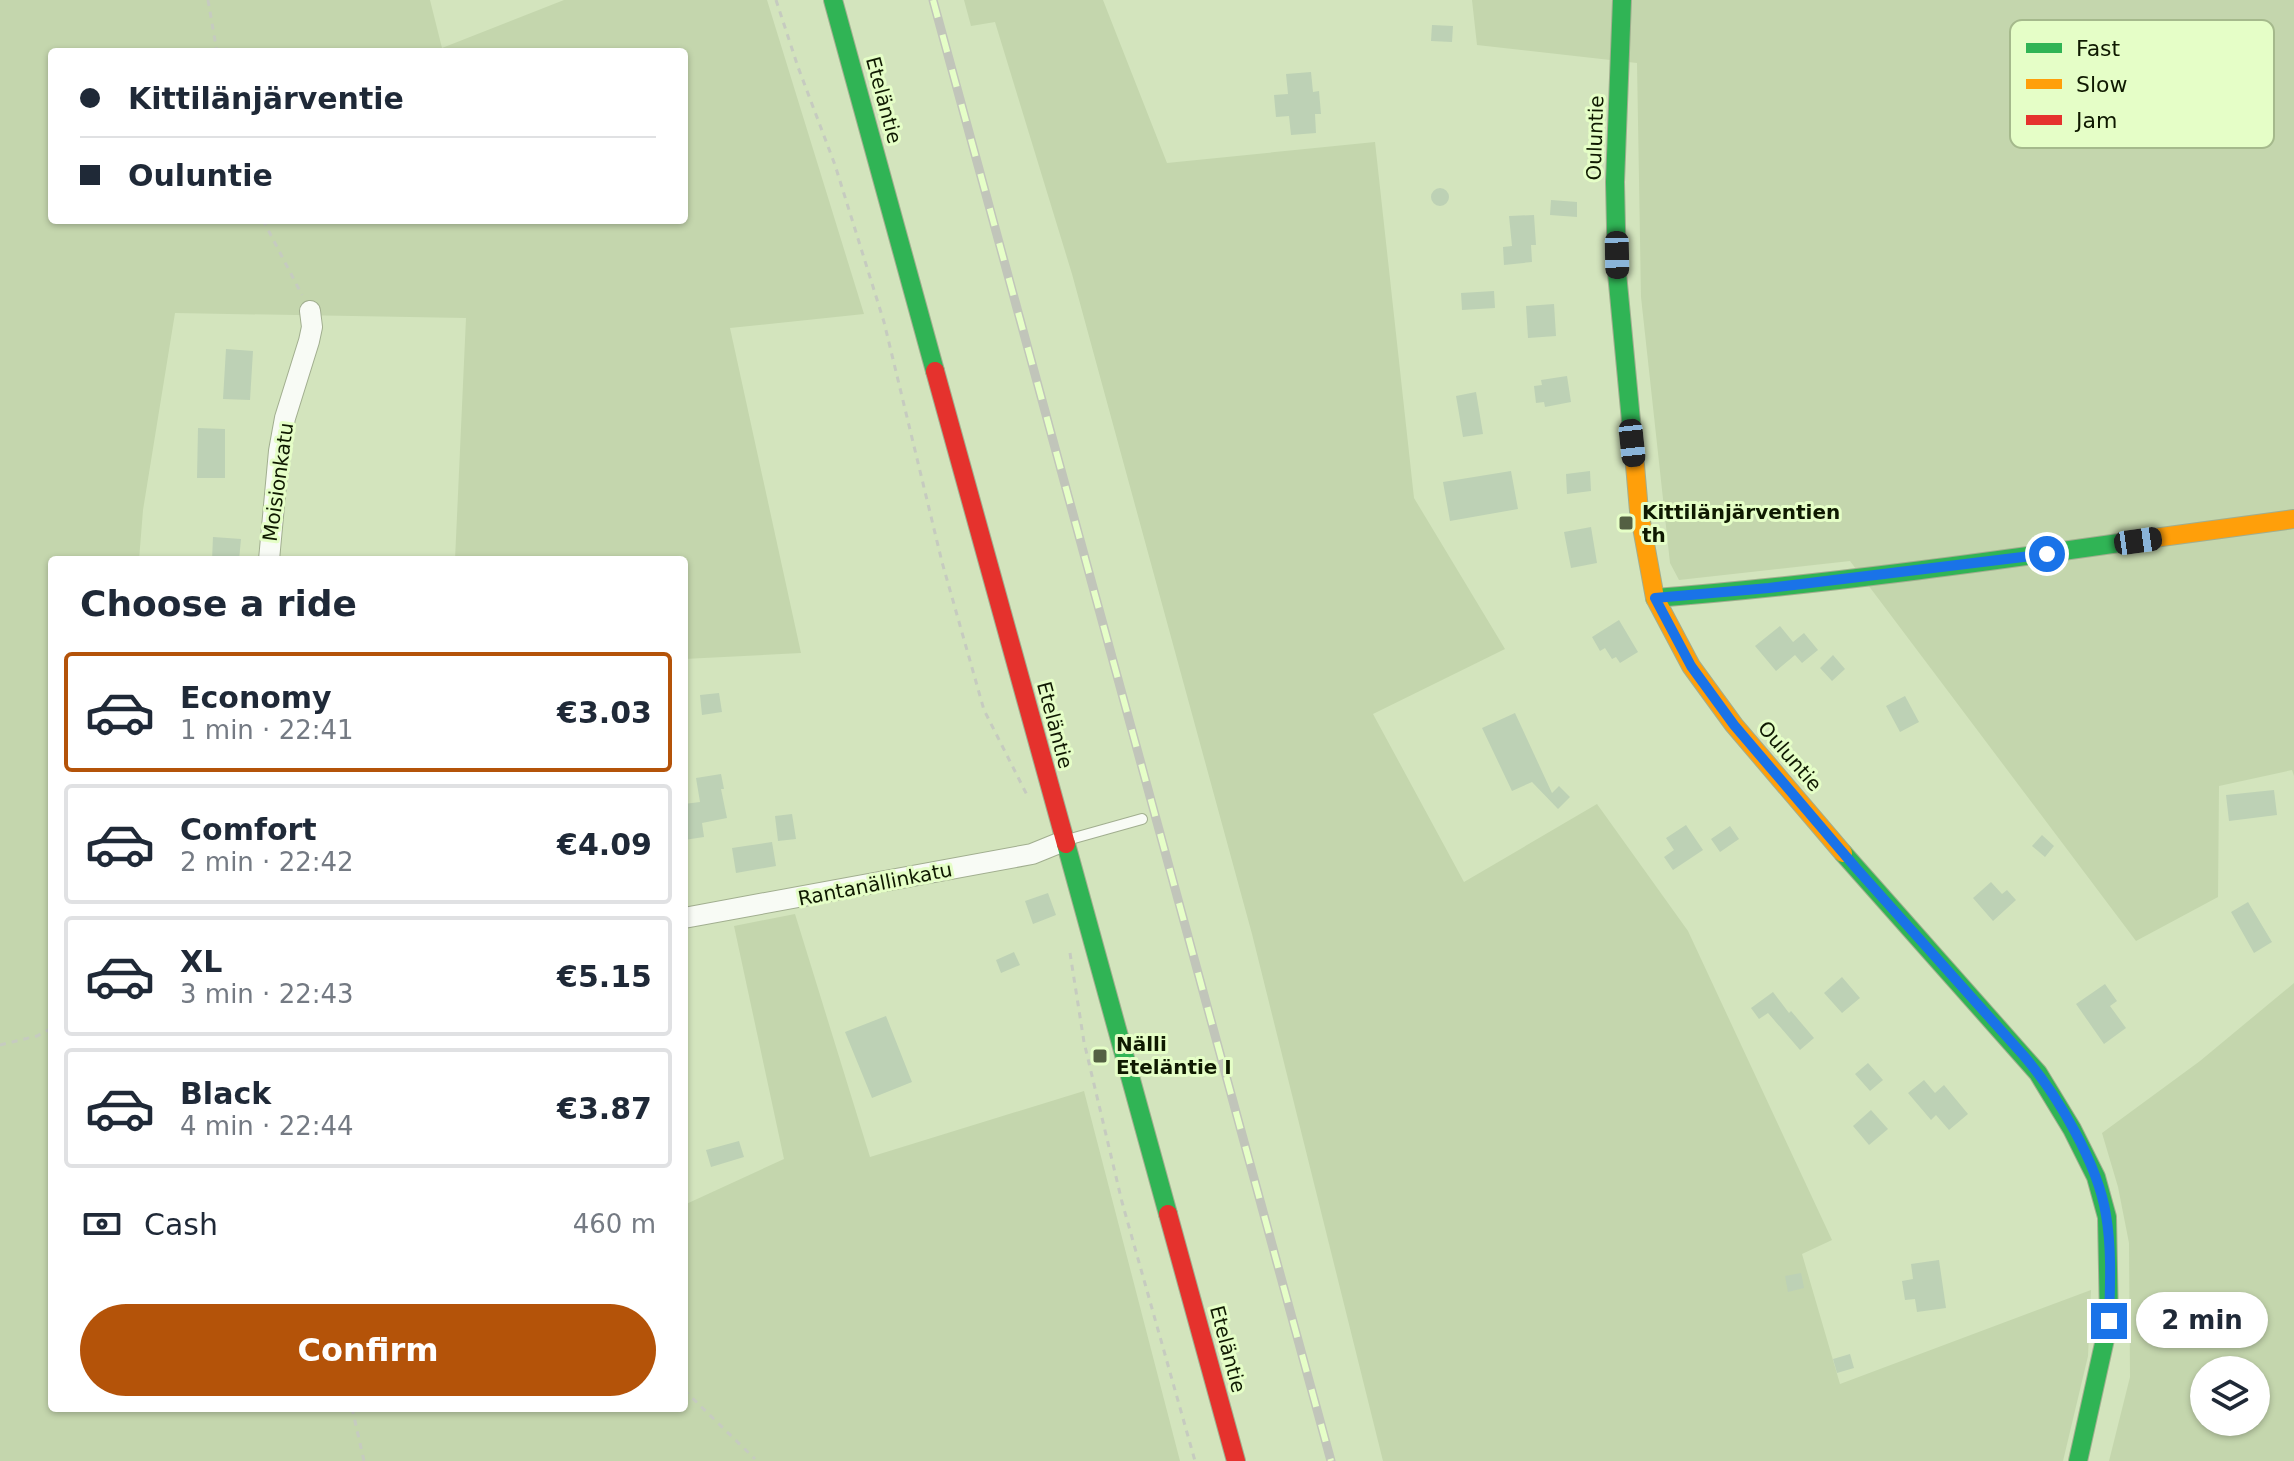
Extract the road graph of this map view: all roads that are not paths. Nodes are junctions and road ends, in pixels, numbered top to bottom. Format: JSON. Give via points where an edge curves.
{"nodes":[{"id":1,"x":833,"y":0,"type":"edge"},
{"id":2,"x":1622,"y":0,"type":"edge"},
{"id":3,"x":310,"y":311,"type":"road end"},
{"id":4,"x":2294,"y":519,"type":"edge"},
{"id":5,"x":269,"y":556,"type":"edge"},
{"id":6,"x":1655,"y":598,"type":"junction"},
{"id":7,"x":1142,"y":819,"type":"dead end"},
{"id":8,"x":1064,"y":841,"type":"junction"},
{"id":9,"x":688,"y":917,"type":"edge"},
{"id":10,"x":1236,"y":1461,"type":"edge"},
{"id":11,"x":2078,"y":1461,"type":"edge"}],
"edges":[{"from":1,"to":8,"type":"street","name":"Eteläntie"},
{"from":2,"to":6,"type":"street","name":"Ouluntie","via":[[1617,273],[1639,511]]},
{"from":3,"to":5,"type":"street","name":"Moisionkatu","via":[[309,341],[279,451]]},
{"from":4,"to":6,"type":"street","via":[[1972,565]]},
{"from":6,"to":11,"type":"street","name":"Ouluntie","via":[[1691,666],[1734,725],[2038,1073],[2090,1165],[2107,1217],[2109,1321]]},
{"from":7,"to":8,"type":"lane"},
{"from":8,"to":9,"type":"street","name":"Rantanällinkatu","via":[[1032,854]]},
{"from":8,"to":10,"type":"street","name":"Eteläntie"}]}
